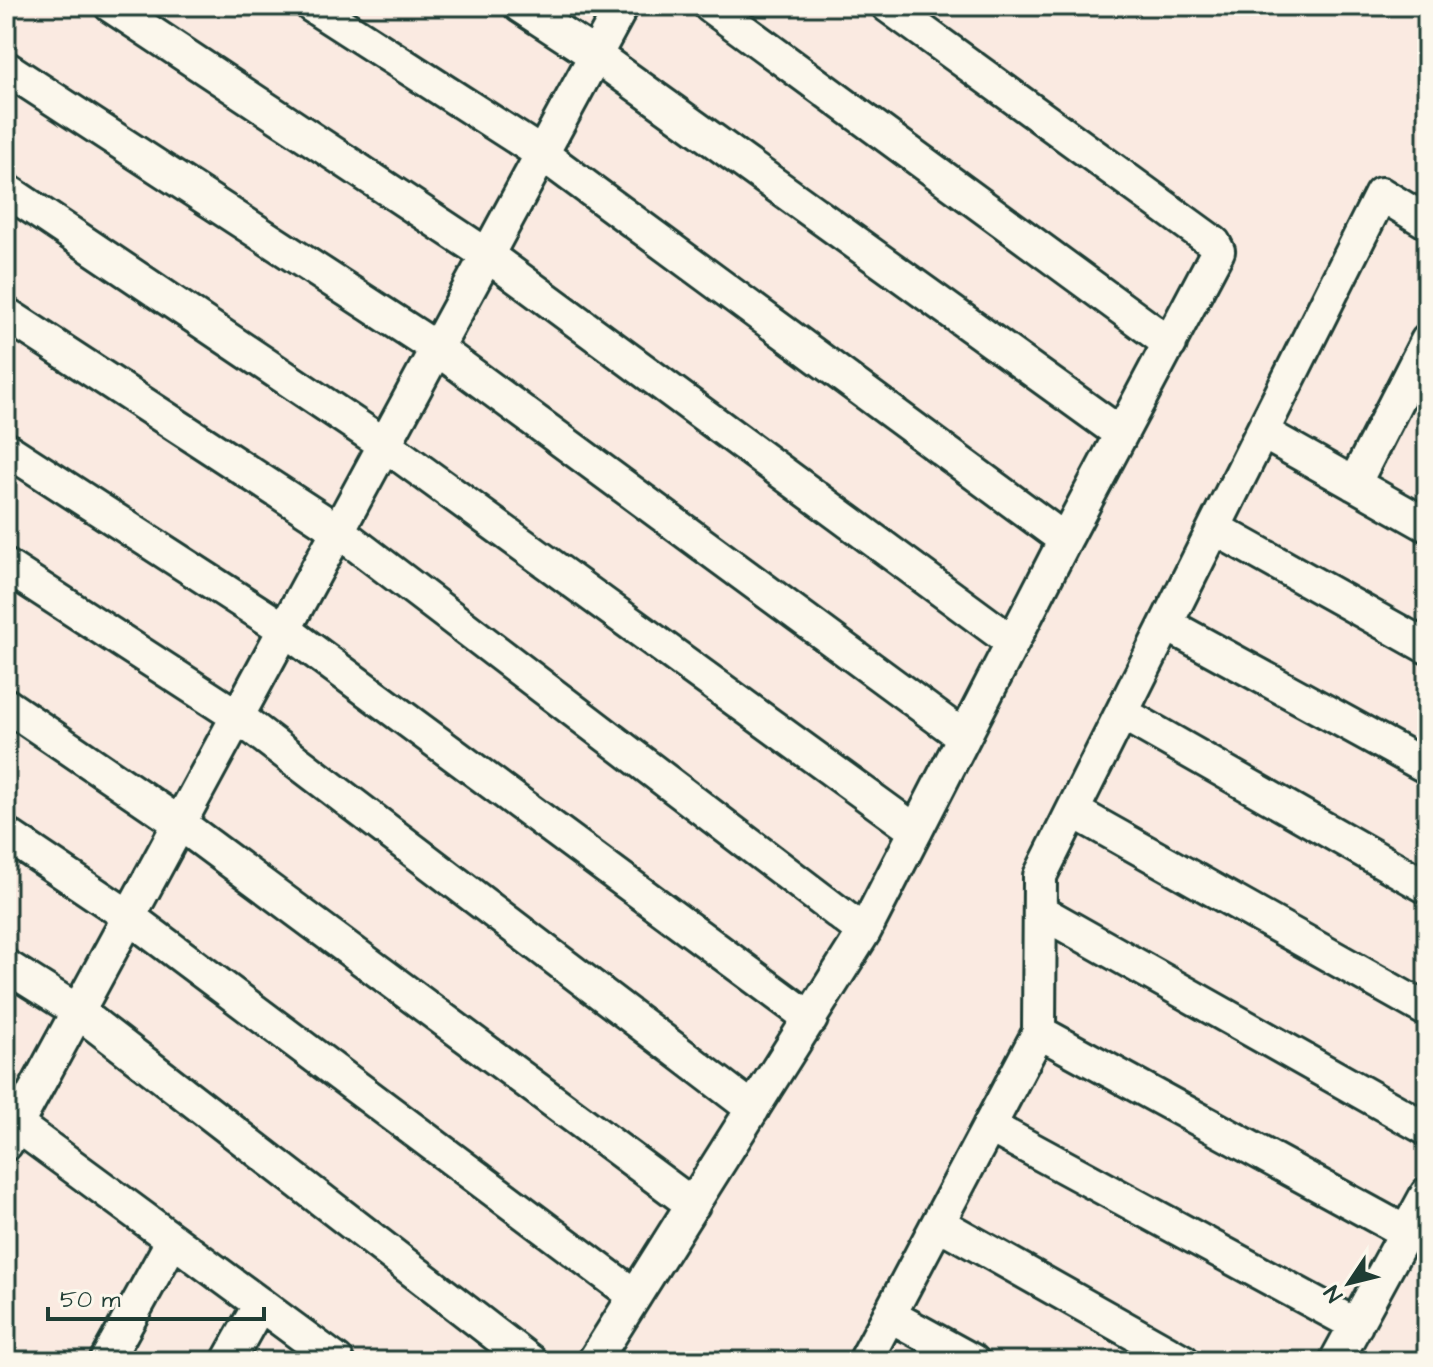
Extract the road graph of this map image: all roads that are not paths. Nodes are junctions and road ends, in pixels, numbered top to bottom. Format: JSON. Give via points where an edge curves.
{"nodes":[{"id":1,"x":111,"y":6,"type":"edge"},
{"id":2,"x":312,"y":6,"type":"edge"},
{"id":3,"x":520,"y":6,"type":"edge"},
{"id":4,"x":622,"y":6,"type":"edge"},
{"id":5,"x":710,"y":6,"type":"edge"},
{"id":6,"x":888,"y":6,"type":"edge"},
{"id":7,"x":595,"y":55,"type":"junction"},
{"id":8,"x":6,"y":68,"type":"edge"},
{"id":9,"x":542,"y":154,"type":"junction"},
{"id":10,"x":6,"y":190,"type":"edge"},
{"id":11,"x":1427,"y":222,"type":"edge"},
{"id":12,"x":487,"y":255,"type":"junction"},
{"id":13,"x":6,"y":314,"type":"edge"},
{"id":14,"x":1427,"y":341,"type":"edge"},
{"id":15,"x":1170,"y":344,"type":"junction"},
{"id":16,"x":436,"y":348,"type":"junction"},
{"id":17,"x":1262,"y":432,"type":"junction"},
{"id":18,"x":1121,"y":434,"type":"junction"},
{"id":19,"x":384,"y":444,"type":"junction"},
{"id":20,"x":6,"y":449,"type":"edge"},
{"id":21,"x":1354,"y":484,"type":"junction"},
{"id":22,"x":1427,"y":525,"type":"edge"},
{"id":23,"x":1214,"y":528,"type":"junction"},
{"id":24,"x":337,"y":530,"type":"junction"},
{"id":25,"x":1065,"y":540,"type":"junction"},
{"id":26,"x":6,"y":566,"type":"edge"},
{"id":27,"x":1166,"y":624,"type":"junction"},
{"id":28,"x":284,"y":629,"type":"junction"},
{"id":29,"x":1012,"y":642,"type":"junction"},
{"id":30,"x":1427,"y":647,"type":"edge"},
{"id":31,"x":6,"y":705,"type":"edge"},
{"id":32,"x":1122,"y":713,"type":"junction"},
{"id":33,"x":237,"y":716,"type":"junction"},
{"id":34,"x":964,"y":737,"type":"junction"},
{"id":35,"x":1427,"y":767,"type":"edge"},
{"id":36,"x":1073,"y":811,"type":"junction"},
{"id":37,"x":179,"y":823,"type":"junction"},
{"id":38,"x":916,"y":831,"type":"junction"},
{"id":39,"x":6,"y":834,"type":"edge"},
{"id":40,"x":1427,"y":887,"type":"edge"},
{"id":41,"x":1040,"y":911,"type":"junction"},
{"id":42,"x":128,"y":916,"type":"junction"},
{"id":43,"x":864,"y":932,"type":"junction"},
{"id":44,"x":6,"y":966,"type":"edge"},
{"id":45,"x":76,"y":1010,"type":"junction"},
{"id":46,"x":1427,"y":1010,"type":"edge"},
{"id":47,"x":811,"y":1019,"type":"junction"},
{"id":48,"x":1039,"y":1032,"type":"junction"},
{"id":49,"x":753,"y":1109,"type":"junction"},
{"id":50,"x":989,"y":1126,"type":"junction"},
{"id":51,"x":9,"y":1128,"type":"edge"},
{"id":52,"x":1427,"y":1129,"type":"edge"},
{"id":53,"x":1427,"y":1194,"type":"edge"},
{"id":54,"x":693,"y":1205,"type":"junction"},
{"id":55,"x":938,"y":1223,"type":"junction"},
{"id":56,"x":1407,"y":1233,"type":"junction"},
{"id":57,"x":173,"y":1240,"type":"junction"},
{"id":58,"x":635,"y":1296,"type":"junction"},
{"id":59,"x":260,"y":1304,"type":"junction"},
{"id":60,"x":889,"y":1315,"type":"junction"},
{"id":61,"x":1356,"y":1325,"type":"junction"},
{"id":62,"x":106,"y":1361,"type":"edge"},
{"id":63,"x":228,"y":1361,"type":"edge"},
{"id":64,"x":337,"y":1361,"type":"edge"},
{"id":65,"x":530,"y":1361,"type":"edge"},
{"id":66,"x":594,"y":1361,"type":"edge"},
{"id":67,"x":865,"y":1361,"type":"edge"},
{"id":68,"x":973,"y":1361,"type":"edge"},
{"id":69,"x":1183,"y":1361,"type":"edge"},
{"id":70,"x":1336,"y":1361,"type":"edge"}],
"edges":[{"from":1,"to":12,"type":"street"},
{"from":2,"to":9,"type":"street"},
{"from":3,"to":7,"type":"street"},
{"from":4,"to":7,"type":"street"},
{"from":5,"to":15,"type":"street"},
{"from":6,"to":15,"type":"street","via":[[1214,243],[1216,258]]},
{"from":7,"to":9,"type":"street"},
{"from":7,"to":18,"type":"street"},
{"from":8,"to":16,"type":"street"},
{"from":9,"to":12,"type":"street"},
{"from":9,"to":25,"type":"street"},
{"from":10,"to":19,"type":"street"},
{"from":11,"to":17,"type":"street","via":[[1381,194]]},
{"from":12,"to":16,"type":"street"},
{"from":12,"to":29,"type":"street"},
{"from":13,"to":24,"type":"street"},
{"from":14,"to":21,"type":"street"},
{"from":15,"to":18,"type":"street"},
{"from":16,"to":19,"type":"street"},
{"from":16,"to":34,"type":"street"},
{"from":17,"to":21,"type":"street"},
{"from":17,"to":23,"type":"street"},
{"from":18,"to":25,"type":"street"},
{"from":19,"to":24,"type":"street"},
{"from":19,"to":38,"type":"street"},
{"from":20,"to":28,"type":"street"},
{"from":21,"to":22,"type":"street"},
{"from":23,"to":27,"type":"street"},
{"from":23,"to":30,"type":"street"},
{"from":24,"to":28,"type":"street"},
{"from":24,"to":43,"type":"street"},
{"from":25,"to":29,"type":"street"},
{"from":26,"to":33,"type":"street"},
{"from":27,"to":32,"type":"street"},
{"from":27,"to":35,"type":"street"},
{"from":28,"to":33,"type":"street"},
{"from":28,"to":47,"type":"street"},
{"from":29,"to":34,"type":"street"},
{"from":31,"to":37,"type":"street"},
{"from":32,"to":36,"type":"street"},
{"from":32,"to":40,"type":"street"},
{"from":33,"to":37,"type":"street"},
{"from":33,"to":49,"type":"street"},
{"from":34,"to":38,"type":"street"},
{"from":36,"to":41,"type":"street","via":[[1040,876]]},
{"from":36,"to":46,"type":"street"},
{"from":37,"to":42,"type":"street"},
{"from":37,"to":54,"type":"street"},
{"from":38,"to":43,"type":"street"},
{"from":39,"to":42,"type":"street"},
{"from":41,"to":48,"type":"street"},
{"from":41,"to":52,"type":"street"},
{"from":42,"to":45,"type":"street"},
{"from":42,"to":58,"type":"street"},
{"from":43,"to":47,"type":"street"},
{"from":44,"to":45,"type":"street"},
{"from":45,"to":51,"type":"street"},
{"from":45,"to":65,"type":"street"},
{"from":47,"to":49,"type":"street"},
{"from":48,"to":50,"type":"street"},
{"from":48,"to":56,"type":"street"},
{"from":49,"to":54,"type":"street"},
{"from":50,"to":55,"type":"street"},
{"from":50,"to":61,"type":"street"},
{"from":51,"to":57,"type":"street"},
{"from":53,"to":56,"type":"street"},
{"from":54,"to":58,"type":"street"},
{"from":55,"to":60,"type":"street"},
{"from":55,"to":69,"type":"street"},
{"from":56,"to":61,"type":"street"},
{"from":57,"to":59,"type":"street"},
{"from":57,"to":62,"type":"street"},
{"from":58,"to":66,"type":"street"},
{"from":59,"to":63,"type":"street"},
{"from":59,"to":64,"type":"street"},
{"from":60,"to":67,"type":"street"},
{"from":60,"to":68,"type":"street"},
{"from":61,"to":70,"type":"street"}]}
